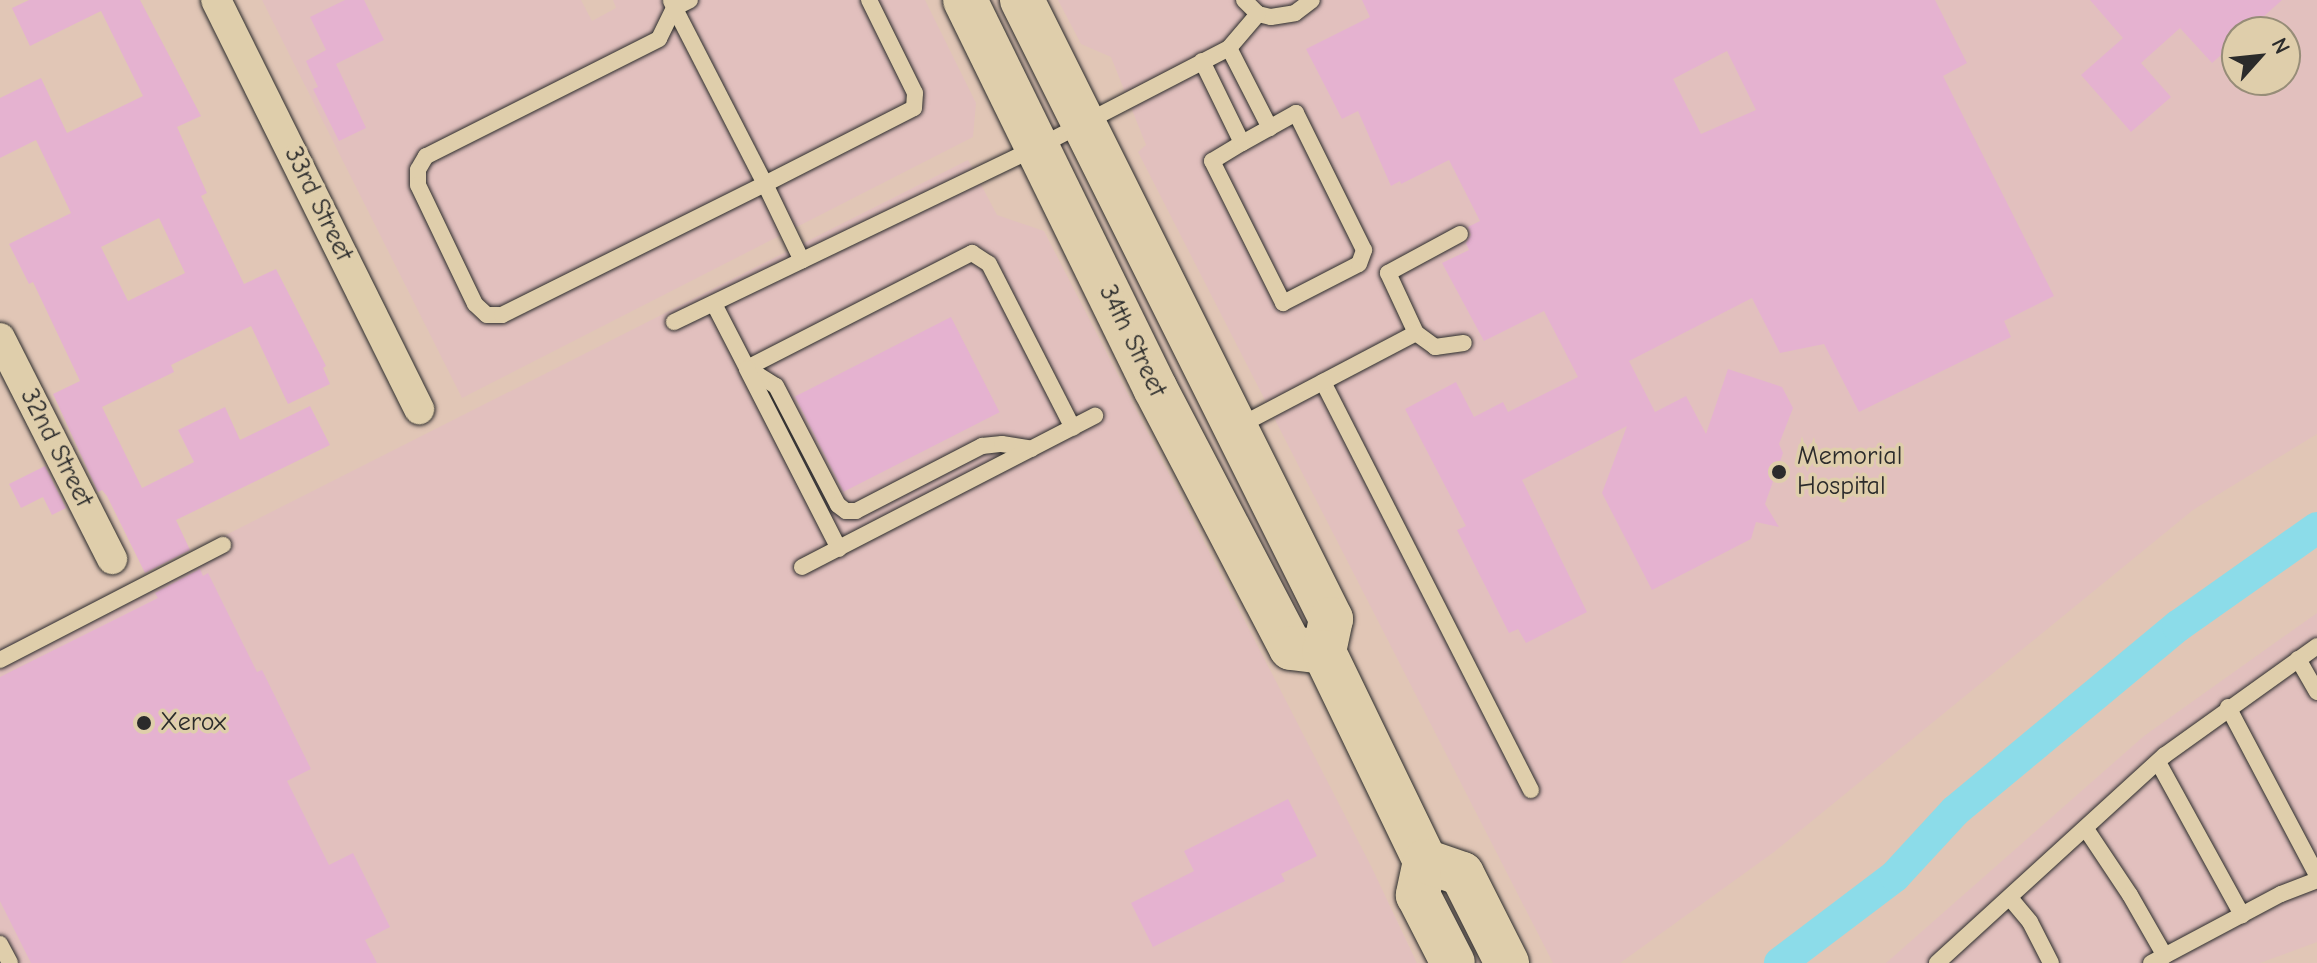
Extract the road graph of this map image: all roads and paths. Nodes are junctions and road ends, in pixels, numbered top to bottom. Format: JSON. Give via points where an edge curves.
{"nodes":[{"id":1,"x":216,"y":0,"type":"edge"},
{"id":2,"x":869,"y":0,"type":"edge"},
{"id":3,"x":965,"y":0,"type":"edge"},
{"id":4,"x":1022,"y":0,"type":"edge"},
{"id":5,"x":1244,"y":0,"type":"edge"},
{"id":6,"x":1312,"y":0,"type":"edge"},
{"id":7,"x":678,"y":3,"type":"edge"},
{"id":8,"x":1258,"y":14,"type":"junction"},
{"id":9,"x":1229,"y":48,"type":"junction"},
{"id":10,"x":1202,"y":61,"type":"junction"},
{"id":11,"x":1084,"y":123,"type":"junction"},
{"id":12,"x":1270,"y":128,"type":"junction"},
{"id":13,"x":1242,"y":143,"type":"junction"},
{"id":14,"x":1038,"y":147,"type":"junction"},
{"id":15,"x":765,"y":184,"type":"junction"},
{"id":16,"x":1460,"y":234,"type":"dead end"},
{"id":17,"x":802,"y":261,"type":"junction"},
{"id":18,"x":714,"y":304,"type":"junction"},
{"id":19,"x":674,"y":322,"type":"dead end"},
{"id":20,"x":1416,"y":333,"type":"junction"},
{"id":21,"x":0,"y":338,"type":"edge"},
{"id":22,"x":1464,"y":343,"type":"dead end"},
{"id":23,"x":747,"y":368,"type":"junction"},
{"id":24,"x":1323,"y":382,"type":"junction"},
{"id":25,"x":419,"y":409,"type":"dead end"},
{"id":26,"x":1095,"y":416,"type":"dead end"},
{"id":27,"x":1237,"y":427,"type":"junction"},
{"id":28,"x":1073,"y":428,"type":"junction"},
{"id":29,"x":1032,"y":449,"type":"junction"},
{"id":30,"x":223,"y":545,"type":"dead end"},
{"id":31,"x":839,"y":549,"type":"junction"},
{"id":32,"x":112,"y":559,"type":"dead end"},
{"id":33,"x":802,"y":567,"type":"dead end"},
{"id":34,"x":2317,"y":646,"type":"edge"},
{"id":35,"x":1324,"y":652,"type":"junction"},
{"id":36,"x":2298,"y":659,"type":"junction"},
{"id":37,"x":0,"y":660,"type":"edge"},
{"id":38,"x":2317,"y":692,"type":"edge"},
{"id":39,"x":2228,"y":707,"type":"junction"},
{"id":40,"x":2158,"y":762,"type":"junction"},
{"id":41,"x":1531,"y":790,"type":"dead end"},
{"id":42,"x":2086,"y":829,"type":"junction"},
{"id":43,"x":1425,"y":861,"type":"junction"},
{"id":44,"x":2317,"y":878,"type":"edge"},
{"id":45,"x":2010,"y":898,"type":"junction"},
{"id":46,"x":2242,"y":915,"type":"junction"},
{"id":47,"x":0,"y":944,"type":"edge"},
{"id":48,"x":2158,"y":959,"type":"edge"},
{"id":49,"x":10,"y":963,"type":"edge"},
{"id":50,"x":1453,"y":963,"type":"edge"},
{"id":51,"x":1507,"y":963,"type":"edge"},
{"id":52,"x":1937,"y":963,"type":"edge"},
{"id":53,"x":2051,"y":963,"type":"edge"}],
"edges":[{"from":1,"to":25,"type":"street","name":"33rd Street"},
{"from":2,"to":15,"type":"lane","via":[[915,93],[914,108]]},
{"from":3,"to":14,"type":"street","name":"34th Street"},
{"from":4,"to":11,"type":"street","name":"34th Street"},
{"from":5,"to":8,"type":"lane"},
{"from":6,"to":8,"type":"lane","via":[[1295,13]]},
{"from":7,"to":15,"type":"lane"},
{"from":7,"to":15,"type":"lane","via":[[659,39],[426,156],[418,185],[475,304],[487,315],[502,315]]},
{"from":8,"to":9,"type":"lane"},
{"from":9,"to":10,"type":"lane"},
{"from":9,"to":12,"type":"lane"},
{"from":10,"to":11,"type":"lane"},
{"from":10,"to":13,"type":"lane"},
{"from":11,"to":14,"type":"lane"},
{"from":11,"to":27,"type":"street","name":"34th Street"},
{"from":12,"to":13,"type":"lane"},
{"from":12,"to":13,"type":"lane","via":[[1296,113],[1364,250],[1359,264],[1283,303],[1212,161]]},
{"from":14,"to":17,"type":"lane"},
{"from":14,"to":35,"type":"street","name":"34th Street","via":[[1155,388],[1291,648]]},
{"from":15,"to":17,"type":"lane"},
{"from":16,"to":20,"type":"lane","via":[[1388,273]]},
{"from":17,"to":18,"type":"lane"},
{"from":18,"to":19,"type":"lane"},
{"from":18,"to":23,"type":"lane"},
{"from":20,"to":22,"type":"lane","via":[[1435,347]]},
{"from":20,"to":24,"type":"lane"},
{"from":21,"to":32,"type":"street","name":"32nd Street"},
{"from":23,"to":28,"type":"lane","via":[[972,253],[989,264]]},
{"from":23,"to":29,"type":"lane","via":[[776,386],[838,505],[846,511],[856,511],[982,446]]},
{"from":23,"to":31,"type":"lane"},
{"from":24,"to":27,"type":"lane"},
{"from":24,"to":41,"type":"lane"},
{"from":26,"to":28,"type":"lane"},
{"from":27,"to":35,"type":"street","name":"34th Street","via":[[1331,619]]},
{"from":28,"to":29,"type":"lane"},
{"from":29,"to":31,"type":"lane"},
{"from":30,"to":37,"type":"lane"},
{"from":31,"to":33,"type":"lane"},
{"from":34,"to":36,"type":"lane"},
{"from":35,"to":43,"type":"street"},
{"from":36,"to":38,"type":"lane"},
{"from":36,"to":39,"type":"lane"},
{"from":39,"to":40,"type":"lane"},
{"from":39,"to":44,"type":"lane"},
{"from":40,"to":42,"type":"lane"},
{"from":40,"to":46,"type":"lane"},
{"from":42,"to":45,"type":"lane"},
{"from":42,"to":48,"type":"lane","via":[[2130,895]]},
{"from":43,"to":50,"type":"street","via":[[1418,895]]},
{"from":43,"to":51,"type":"street","via":[[1462,874]]},
{"from":44,"to":46,"type":"lane"},
{"from":45,"to":52,"type":"lane"},
{"from":45,"to":53,"type":"lane","via":[[2030,922]]},
{"from":46,"to":48,"type":"lane"},
{"from":47,"to":49,"type":"lane"}]}
